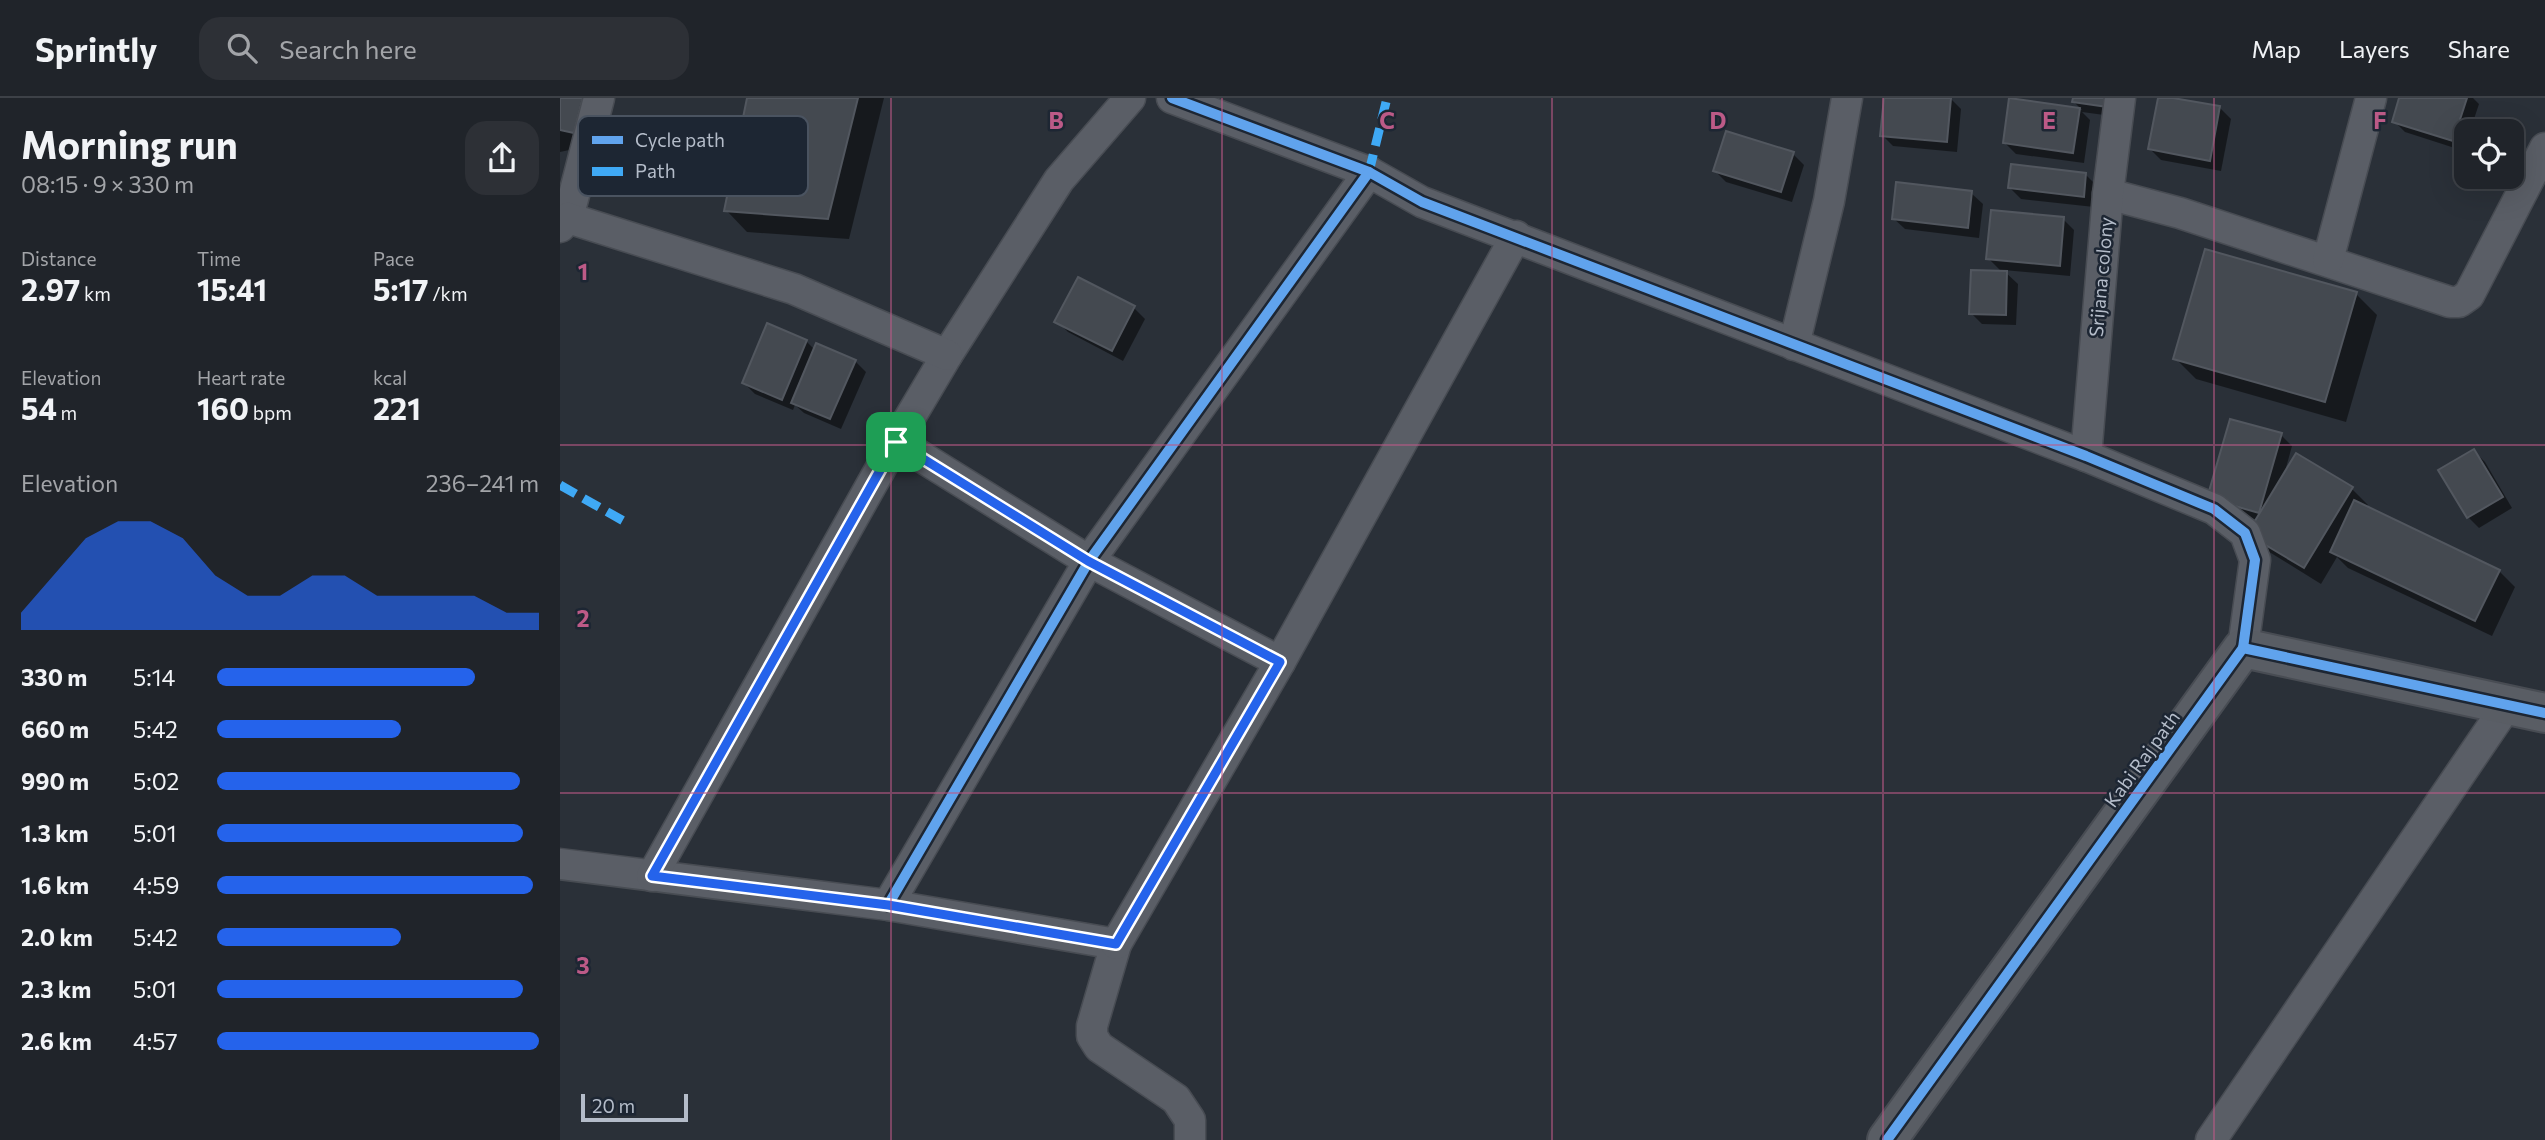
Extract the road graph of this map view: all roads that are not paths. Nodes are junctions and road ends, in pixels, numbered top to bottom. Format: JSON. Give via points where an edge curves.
{"nodes":[{"id":1,"x":599,"y":98,"type":"edge"},
{"id":2,"x":1130,"y":98,"type":"edge"},
{"id":3,"x":1172,"y":98,"type":"edge"},
{"id":4,"x":1846,"y":98,"type":"edge"},
{"id":5,"x":2120,"y":98,"type":"edge"},
{"id":6,"x":2371,"y":98,"type":"edge"},
{"id":7,"x":594,"y":116,"type":"edge"},
{"id":8,"x":2545,"y":148,"type":"edge"},
{"id":9,"x":1369,"y":172,"type":"junction"},
{"id":10,"x":578,"y":173,"type":"edge"},
{"id":11,"x":2108,"y":194,"type":"junction"},
{"id":12,"x":564,"y":223,"type":"edge"},
{"id":13,"x":1516,"y":236,"type":"junction"},
{"id":14,"x":2328,"y":260,"type":"junction"},
{"id":15,"x":1794,"y":345,"type":"junction"},
{"id":16,"x":947,"y":355,"type":"junction"},
{"id":17,"x":896,"y":442,"type":"junction"},
{"id":18,"x":2086,"y":456,"type":"junction"},
{"id":19,"x":1088,"y":561,"type":"junction"},
{"id":20,"x":2244,"y":648,"type":"junction"},
{"id":21,"x":1280,"y":662,"type":"junction"},
{"id":22,"x":2507,"y":705,"type":"junction"},
{"id":23,"x":2545,"y":713,"type":"edge"},
{"id":24,"x":560,"y":864,"type":"edge"},
{"id":25,"x":652,"y":876,"type":"junction"},
{"id":26,"x":888,"y":905,"type":"junction"},
{"id":27,"x":1116,"y":944,"type":"junction"},
{"id":28,"x":1190,"y":1140,"type":"edge"},
{"id":29,"x":1887,"y":1140,"type":"edge"},
{"id":30,"x":2211,"y":1140,"type":"edge"}],
"edges":[{"from":1,"to":7,"type":"street"},
{"from":2,"to":16,"type":"street","via":[[1059,180]]},
{"from":3,"to":9,"type":"street"},
{"from":4,"to":15,"type":"street","via":[[1829,201]]},
{"from":5,"to":11,"type":"street","name":"Srijana colony"},
{"from":6,"to":14,"type":"street"},
{"from":8,"to":14,"type":"street","via":[[2469,295],[2459,302]]},
{"from":9,"to":13,"type":"street","via":[[1422,202]]},
{"from":9,"to":19,"type":"street"},
{"from":10,"to":12,"type":"street"},
{"from":11,"to":14,"type":"street"},
{"from":11,"to":18,"type":"street","name":"Srijana colony"},
{"from":12,"to":16,"type":"street","via":[[794,289]]},
{"from":13,"to":15,"type":"street"},
{"from":13,"to":21,"type":"street"},
{"from":15,"to":18,"type":"street"},
{"from":16,"to":17,"type":"street"},
{"from":17,"to":19,"type":"street"},
{"from":17,"to":25,"type":"street"},
{"from":18,"to":20,"type":"street","via":[[2214,509],[2245,533],[2255,560]]},
{"from":19,"to":21,"type":"street"},
{"from":19,"to":26,"type":"street"},
{"from":20,"to":22,"type":"street"},
{"from":20,"to":29,"type":"street","name":"Kabi Raj path"},
{"from":21,"to":27,"type":"street"},
{"from":22,"to":23,"type":"street"},
{"from":22,"to":30,"type":"street"},
{"from":24,"to":25,"type":"street"},
{"from":25,"to":26,"type":"street"},
{"from":26,"to":27,"type":"street"},
{"from":27,"to":28,"type":"street","via":[[1092,1036],[1099,1047],[1176,1099],[1190,1120]]}]}
